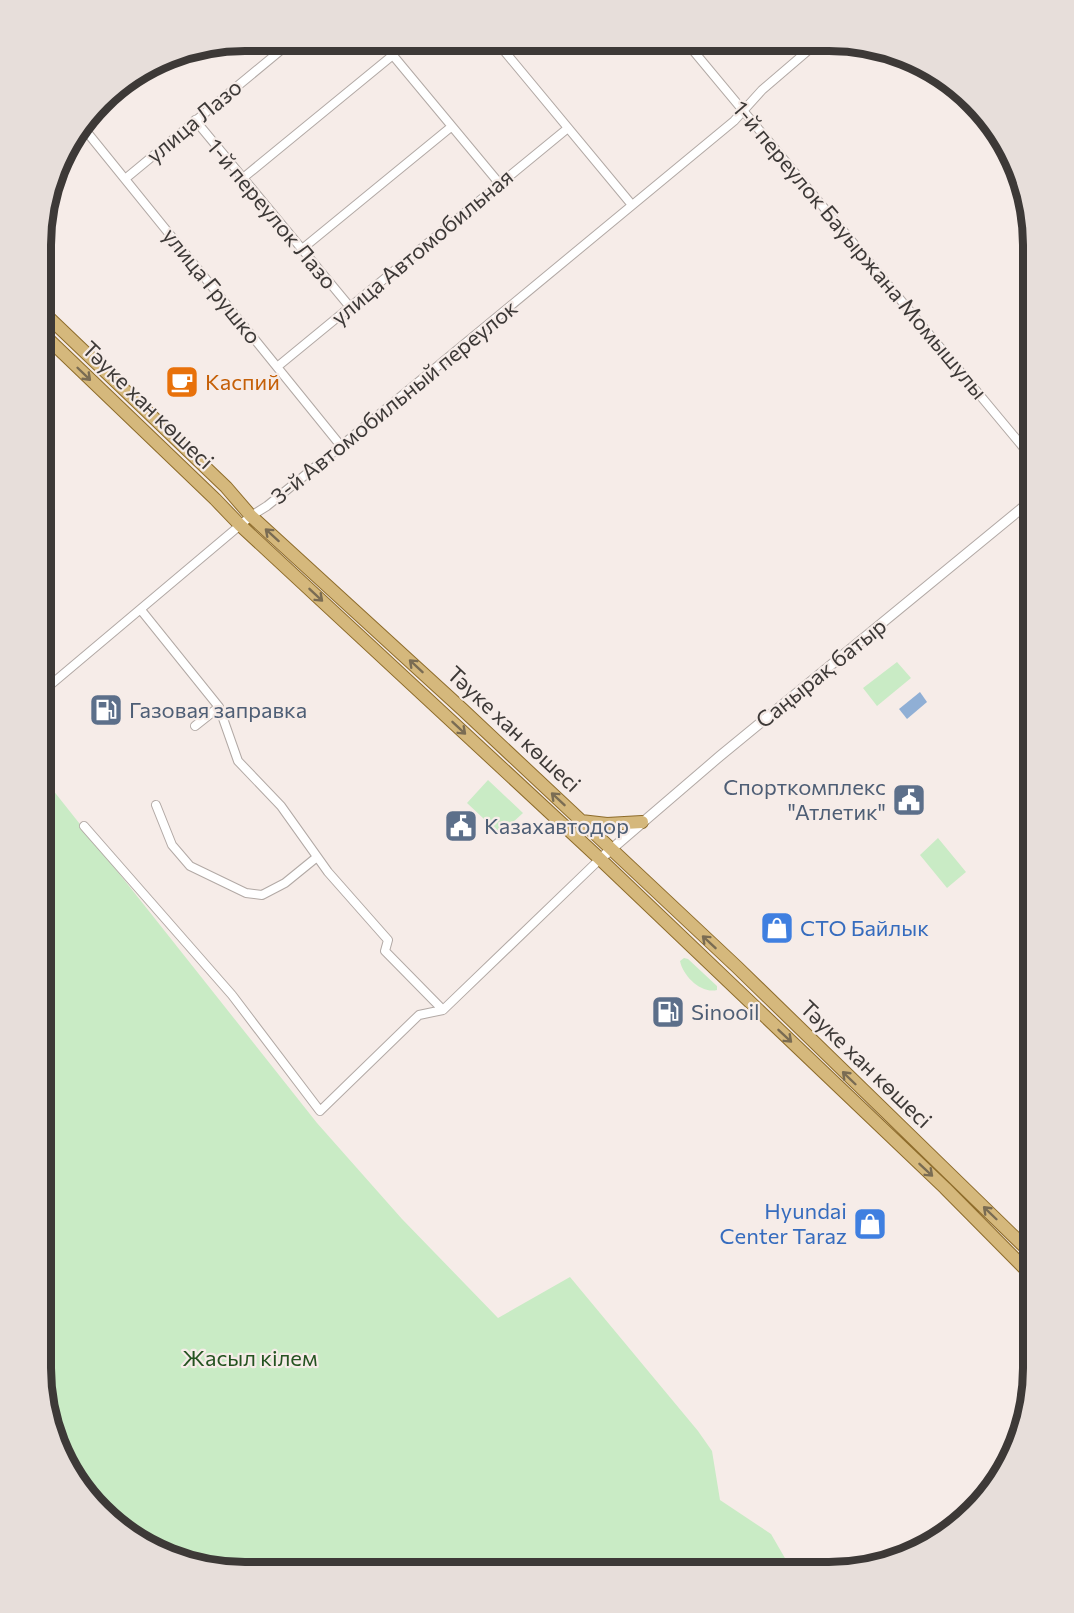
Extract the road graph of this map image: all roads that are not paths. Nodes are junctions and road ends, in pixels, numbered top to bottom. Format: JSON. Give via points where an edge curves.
{"nodes":[{"id":1,"x":280,"y":51,"type":"edge"},
{"id":2,"x":390,"y":51,"type":"edge"},
{"id":3,"x":504,"y":51,"type":"edge"},
{"id":4,"x":694,"y":51,"type":"edge"},
{"id":5,"x":808,"y":51,"type":"edge"},
{"id":6,"x":393,"y":55,"type":"junction"},
{"id":7,"x":743,"y":109,"type":"junction"},
{"id":8,"x":195,"y":120,"type":"junction"},
{"id":9,"x":451,"y":127,"type":"junction"},
{"id":10,"x":568,"y":128,"type":"junction"},
{"id":11,"x":87,"y":132,"type":"edge"},
{"id":12,"x":125,"y":178,"type":"junction"},
{"id":13,"x":243,"y":178,"type":"junction"},
{"id":14,"x":500,"y":183,"type":"junction"},
{"id":15,"x":632,"y":205,"type":"junction"},
{"id":16,"x":302,"y":249,"type":"junction"},
{"id":17,"x":350,"y":307,"type":"junction"},
{"id":18,"x":51,"y":320,"type":"edge"},
{"id":19,"x":51,"y":342,"type":"edge"},
{"id":20,"x":277,"y":367,"type":"junction"},
{"id":21,"x":341,"y":446,"type":"junction"},
{"id":22,"x":1023,"y":447,"type":"edge"},
{"id":23,"x":1023,"y":507,"type":"edge"},
{"id":24,"x":251,"y":516,"type":"junction"},
{"id":25,"x":240,"y":525,"type":"junction"},
{"id":26,"x":141,"y":610,"type":"junction"},
{"id":27,"x":51,"y":685,"type":"edge"},
{"id":28,"x":219,"y":707,"type":"junction"},
{"id":29,"x":195,"y":726,"type":"dead end"},
{"id":30,"x":156,"y":805,"type":"dead end"},
{"id":31,"x":581,"y":821,"type":"junction"},
{"id":32,"x":642,"y":822,"type":"junction"},
{"id":33,"x":84,"y":826,"type":"dead end"},
{"id":34,"x":611,"y":849,"type":"junction"},
{"id":35,"x":317,"y":857,"type":"junction"},
{"id":36,"x":600,"y":860,"type":"junction"},
{"id":37,"x":443,"y":1010,"type":"junction"},
{"id":38,"x":1023,"y":1244,"type":"edge"},
{"id":39,"x":1023,"y":1261,"type":"edge"},
{"id":40,"x":1019,"y":1264,"type":"junction"},
{"id":41,"x":1023,"y":1268,"type":"edge"}],
"edges":[{"from":1,"to":8,"type":"street","name":"улица Лазо"},
{"from":2,"to":6,"type":"street"},
{"from":3,"to":10,"type":"street"},
{"from":4,"to":7,"type":"street","name":"1-й переулок Бауыржана Момышулы"},
{"from":5,"to":7,"type":"street","name":"3-й Автомобильный переулок"},
{"from":6,"to":9,"type":"street"},
{"from":6,"to":13,"type":"street"},
{"from":7,"to":15,"type":"street","name":"3-й Автомобильный переулок","via":[[734,121]]},
{"from":7,"to":22,"type":"street","name":"1-й переулок Бауыржана Момышулы"},
{"from":8,"to":12,"type":"street","name":"улица Лазо"},
{"from":8,"to":13,"type":"street","name":"1-й переулок Лазо"},
{"from":9,"to":14,"type":"street"},
{"from":9,"to":16,"type":"street"},
{"from":10,"to":14,"type":"street","name":"улица Автомобильная"},
{"from":10,"to":15,"type":"street"},
{"from":11,"to":12,"type":"street","name":"улица Грушко"},
{"from":12,"to":20,"type":"street","name":"улица Грушко"},
{"from":13,"to":16,"type":"street","name":"1-й переулок Лазо"},
{"from":14,"to":17,"type":"street","name":"улица Автомобильная"},
{"from":15,"to":21,"type":"street","name":"3-й Автомобильный переулок"},
{"from":16,"to":17,"type":"street","name":"1-й переулок Лазо"},
{"from":17,"to":20,"type":"street","name":"улица Автомобильная"},
{"from":18,"to":24,"type":"main road","name":"Тәуке хан көшесі","via":[[226,487]]},
{"from":19,"to":25,"type":"main road","name":"Тәуке хан көшесі","one_way":true},
{"from":20,"to":21,"type":"street","name":"улица Грушко"},
{"from":21,"to":24,"type":"street","name":"3-й Автомобильный переулок"},
{"from":23,"to":32,"type":"street","name":"Саңырақ батыр"},
{"from":24,"to":25,"type":"street","name":"3-й Автомобильный переулок"},
{"from":31,"to":24,"type":"main road","name":"Тәуке хан көшесі","one_way":true},
{"from":25,"to":26,"type":"street","name":"3-й Автомобильный переулок"},
{"from":25,"to":36,"type":"main road","name":"Тәуке хан көшесі","one_way":true},
{"from":26,"to":27,"type":"street","name":"3-й Автомобильный переулок"},
{"from":26,"to":28,"type":"street"},
{"from":28,"to":29,"type":"street"},
{"from":28,"to":35,"type":"street","via":[[238,761],[281,806]]},
{"from":30,"to":35,"type":"street","via":[[172,845],[190,866],[246,893],[262,895],[285,883]]},
{"from":31,"to":32,"type":"main road","via":[[607,825]]},
{"from":31,"to":34,"type":"main road","name":"Тәуке хан көшесі"},
{"from":32,"to":34,"type":"street","name":"Саңырақ батыр"},
{"from":33,"to":37,"type":"street","via":[[232,995],[321,1111],[419,1015]]},
{"from":34,"to":36,"type":"street","name":"Саңырақ батыр"},
{"from":38,"to":34,"type":"main road","name":"Тәуке хан көшесі","one_way":true},
{"from":35,"to":37,"type":"street","via":[[388,940],[385,951]]},
{"from":36,"to":37,"type":"street"},
{"from":36,"to":40,"type":"main road","name":"Тәуке хан көшесі","one_way":true,"via":[[945,1188]]},
{"from":39,"to":40,"type":"main road"},
{"from":40,"to":41,"type":"main road","name":"Тәуке хан көшесі"}]}
